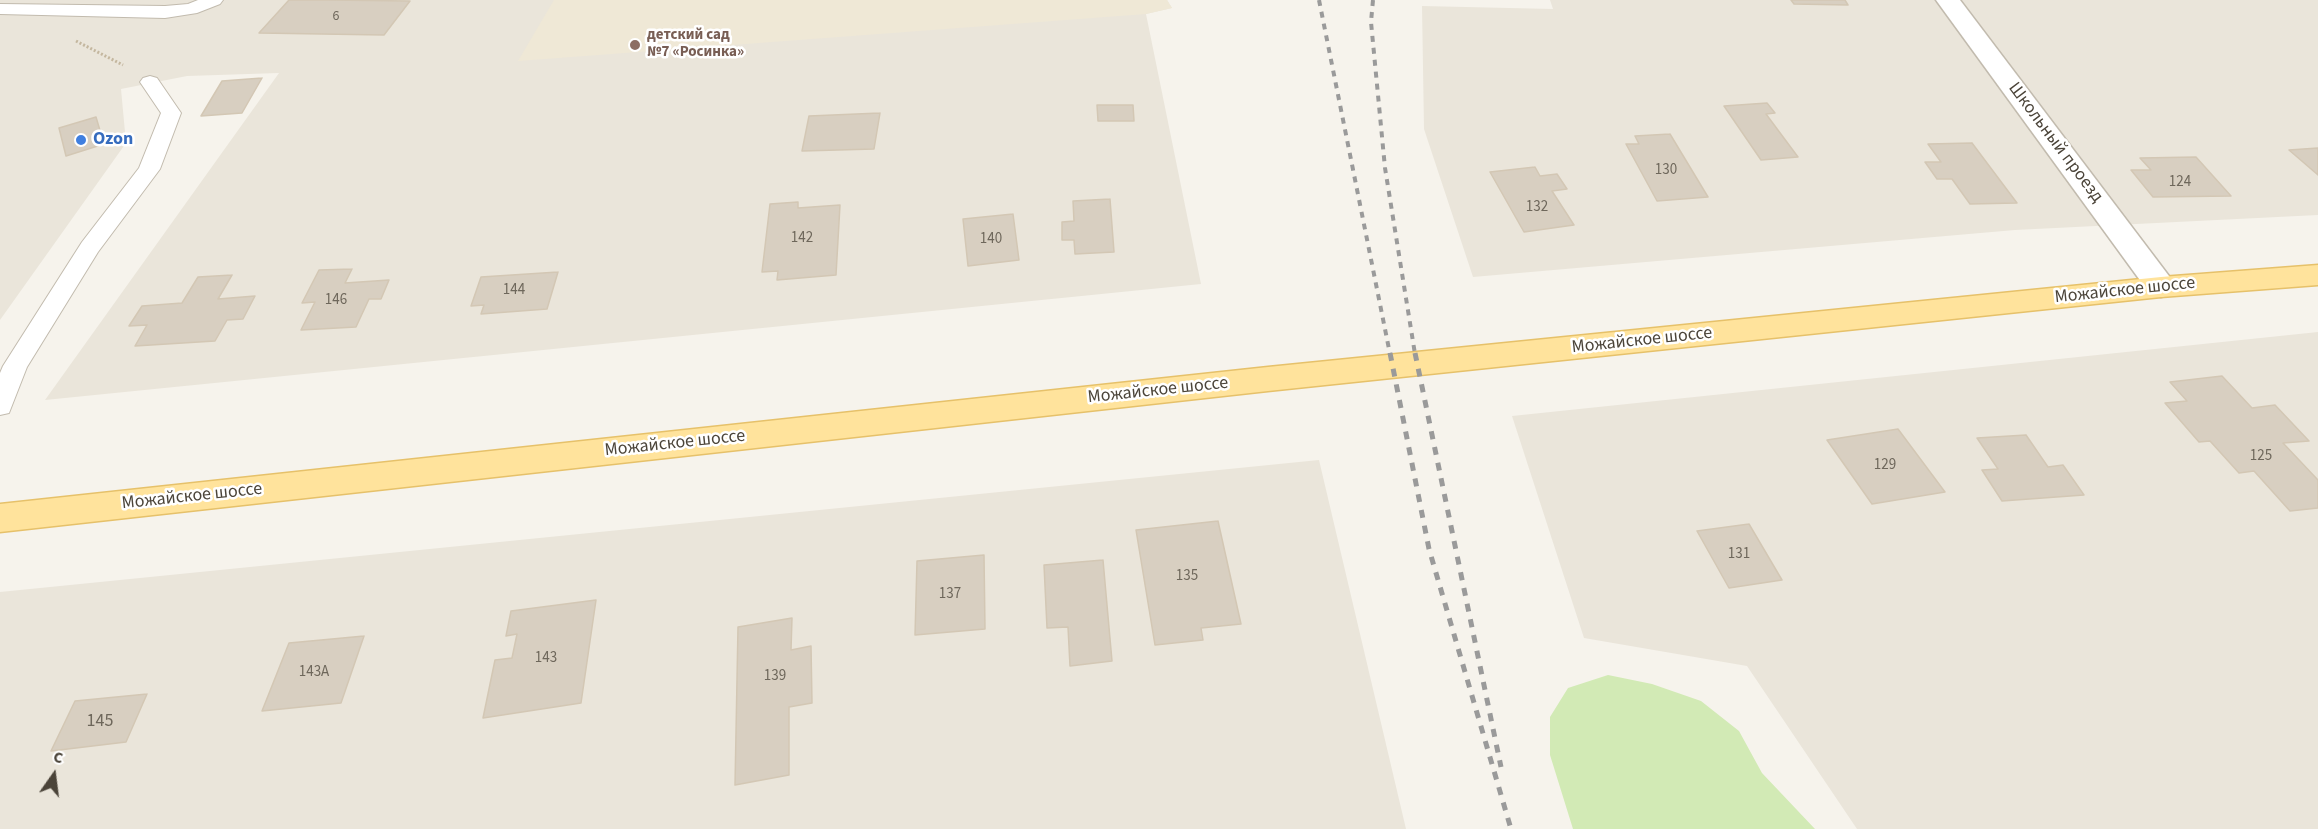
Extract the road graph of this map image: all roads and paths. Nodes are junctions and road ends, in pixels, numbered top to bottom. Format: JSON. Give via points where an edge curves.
{"nodes":[{"id":1,"x":214,"y":0,"type":"edge"},
{"id":2,"x":1948,"y":0,"type":"edge"},
{"id":3,"x":10,"y":6,"type":"edge"},
{"id":4,"x":70,"y":38,"type":"dead end"},
{"id":5,"x":150,"y":82,"type":"joint"},
{"id":6,"x":2318,"y":275,"type":"edge"},
{"id":7,"x":2161,"y":287,"type":"junction"},
{"id":8,"x":0,"y":406,"type":"edge"},
{"id":9,"x":0,"y":518,"type":"edge"}],
"edges":[{"from":1,"to":3,"type":"lane","via":[[191,9],[165,12]]},
{"from":2,"to":7,"type":"street","name":"Школьный проезд"},
{"from":4,"to":5,"type":"path"},
{"from":5,"to":8,"type":"lane","via":[[171,113],[149,169],[90,247],[21,356]]},
{"from":6,"to":7,"type":"main road","name":"Можайское шоссе"},
{"from":7,"to":9,"type":"main road","name":"Можайское шоссе","via":[[1279,378]]}]}
